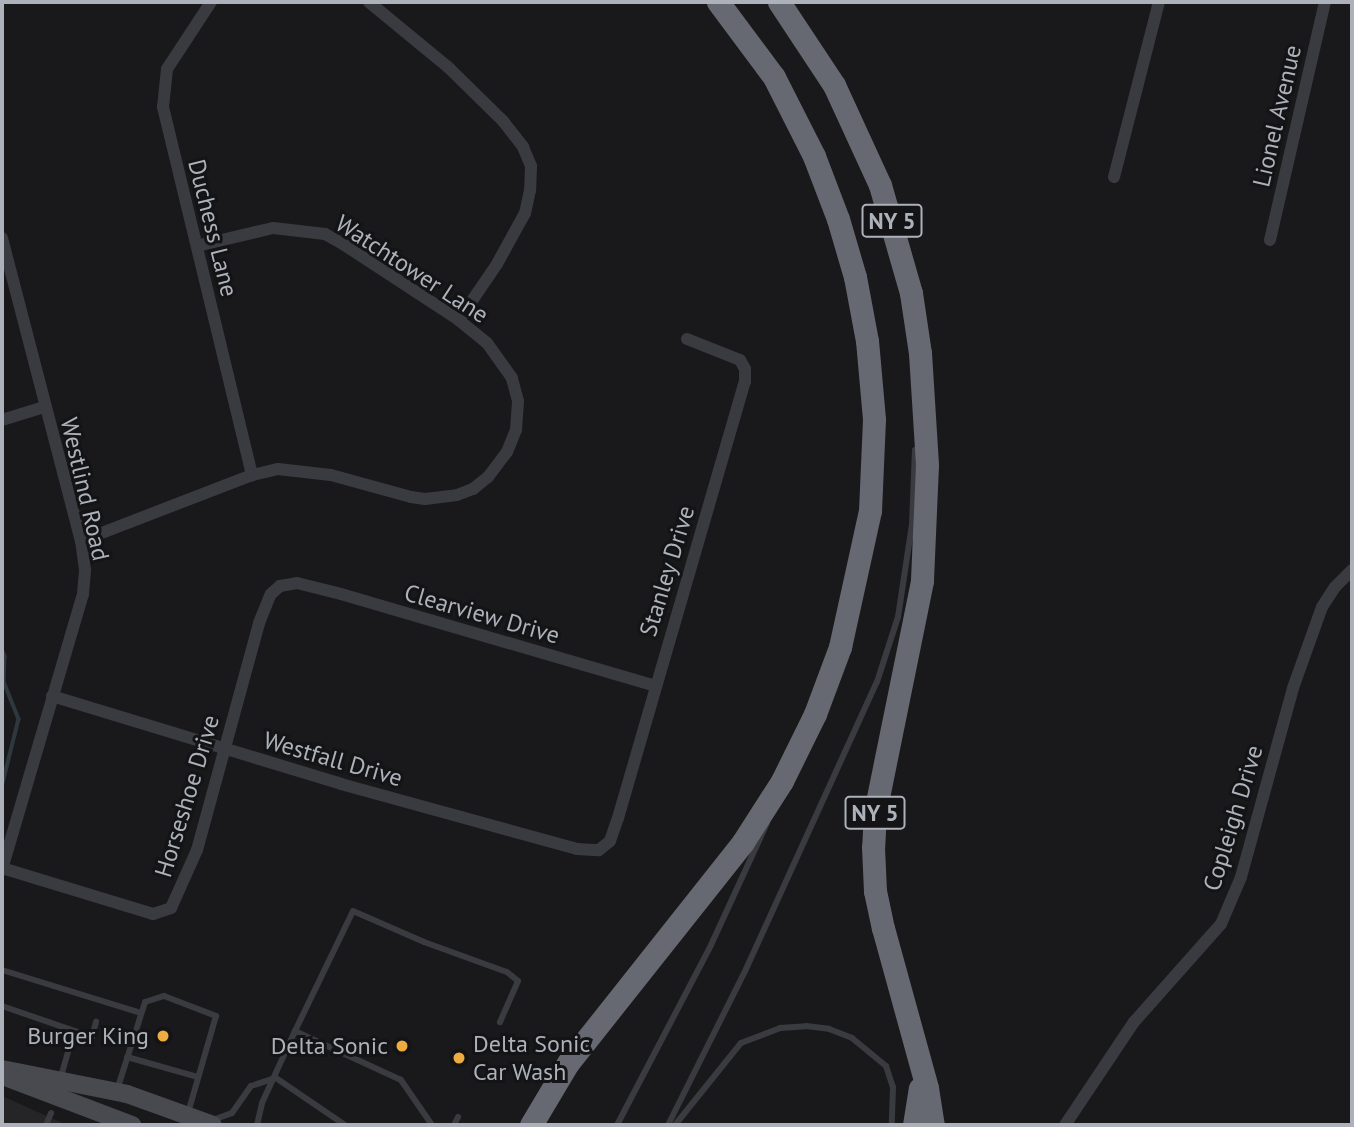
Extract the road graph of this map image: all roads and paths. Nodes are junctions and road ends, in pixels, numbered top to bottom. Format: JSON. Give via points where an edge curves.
{"nodes":[{"id":1,"x":211,"y":2,"type":"edge"},
{"id":2,"x":369,"y":2,"type":"edge"},
{"id":3,"x":718,"y":2,"type":"edge"},
{"id":4,"x":779,"y":2,"type":"edge"},
{"id":5,"x":1159,"y":2,"type":"edge"},
{"id":6,"x":1325,"y":2,"type":"edge"},
{"id":7,"x":1114,"y":177,"type":"dead end"},
{"id":8,"x":2,"y":237,"type":"edge"},
{"id":9,"x":1270,"y":240,"type":"dead end"},
{"id":10,"x":197,"y":246,"type":"junction"},
{"id":11,"x":458,"y":320,"type":"junction"},
{"id":12,"x":687,"y":339,"type":"dead end"},
{"id":13,"x":920,"y":353,"type":"junction"},
{"id":14,"x":44,"y":407,"type":"junction"},
{"id":15,"x":2,"y":421,"type":"edge"},
{"id":16,"x":916,"y":432,"type":"dead end"},
{"id":17,"x":915,"y":445,"type":"dead end"},
{"id":18,"x":252,"y":475,"type":"junction"},
{"id":19,"x":81,"y":541,"type":"junction"},
{"id":20,"x":1352,"y":570,"type":"edge"},
{"id":21,"x":297,"y":583,"type":"joint"},
{"id":22,"x":655,"y":686,"type":"junction"},
{"id":23,"x":52,"y":695,"type":"junction"},
{"id":24,"x":814,"y":716,"type":"junction"},
{"id":25,"x":224,"y":749,"type":"junction"},
{"id":26,"x":604,"y":847,"type":"joint"},
{"id":27,"x":2,"y":869,"type":"edge"},
{"id":28,"x":2,"y":970,"type":"edge"},
{"id":29,"x":2,"y":1006,"type":"edge"},
{"id":30,"x":141,"y":1013,"type":"junction"},
{"id":31,"x":96,"y":1021,"type":"dead end"},
{"id":32,"x":500,"y":1022,"type":"dead end"},
{"id":33,"x":74,"y":1031,"type":"junction"},
{"id":34,"x":295,"y":1031,"type":"junction"},
{"id":35,"x":127,"y":1057,"type":"junction"},
{"id":36,"x":2,"y":1069,"type":"edge"},
{"id":37,"x":922,"y":1071,"type":"junction"},
{"id":38,"x":2,"y":1075,"type":"edge"},
{"id":39,"x":198,"y":1077,"type":"junction"},
{"id":40,"x":276,"y":1078,"type":"junction"},
{"id":41,"x":60,"y":1080,"type":"junction"},
{"id":42,"x":116,"y":1091,"type":"junction"},
{"id":43,"x":51,"y":1113,"type":"dead end"},
{"id":44,"x":188,"y":1114,"type":"junction"},
{"id":45,"x":458,"y":1116,"type":"dead end"},
{"id":46,"x":209,"y":1124,"type":"edge"},
{"id":47,"x":46,"y":1125,"type":"edge"},
{"id":48,"x":132,"y":1125,"type":"edge"},
{"id":49,"x":257,"y":1125,"type":"edge"},
{"id":50,"x":345,"y":1125,"type":"edge"},
{"id":51,"x":432,"y":1125,"type":"edge"},
{"id":52,"x":454,"y":1125,"type":"edge"},
{"id":53,"x":531,"y":1125,"type":"edge"},
{"id":54,"x":617,"y":1125,"type":"edge"},
{"id":55,"x":668,"y":1125,"type":"edge"},
{"id":56,"x":675,"y":1125,"type":"edge"},
{"id":57,"x":892,"y":1125,"type":"edge"},
{"id":58,"x":914,"y":1125,"type":"edge"},
{"id":59,"x":933,"y":1125,"type":"edge"},
{"id":60,"x":1065,"y":1125,"type":"edge"}],
"edges":[{"from":1,"to":10,"type":"street","name":"Duchess Lane","via":[[167,69],[163,90],[169,137]]},
{"from":2,"to":11,"type":"street","via":[[449,68],[503,121],[531,166],[525,213]]},
{"from":3,"to":24,"type":"highway","number":"NY 5","via":[[774,77],[814,156],[855,277],[867,341],[874,419],[870,511],[839,647]]},
{"from":4,"to":13,"type":"highway","number":"NY 5","via":[[834,85],[880,186],[908,281]]},
{"from":5,"to":7,"type":"street"},
{"from":6,"to":9,"type":"street","name":"Lionel Avenue"},
{"from":8,"to":14,"type":"street","name":"Westlind Road"},
{"from":10,"to":11,"type":"street","name":"Watchtower Lane","via":[[273,228],[325,234]]},
{"from":10,"to":18,"type":"street","name":"Duchess Lane"},
{"from":11,"to":18,"type":"street","name":"Watchtower Lane","via":[[499,356],[518,401],[516,430],[507,452],[473,489],[425,499],[300,469]]},
{"from":12,"to":22,"type":"street","name":"Stanley Drive","via":[[740,360],[745,382]]},
{"from":13,"to":16,"type":"lane"},
{"from":13,"to":37,"type":"highway","number":"NY 5","via":[[927,465],[922,581],[875,812],[873,848],[883,928]]},
{"from":14,"to":15,"type":"street"},
{"from":14,"to":19,"type":"street","name":"Westlind Road"},
{"from":17,"to":55,"type":"lane","via":[[912,524],[898,617],[877,682],[747,969]]},
{"from":18,"to":19,"type":"street","name":"Watchtower Lane"},
{"from":19,"to":23,"type":"street","name":"Westlind Road","via":[[83,594]]},
{"from":20,"to":60,"type":"street","name":"Copleigh Drive","via":[[1322,607],[1293,688],[1241,877],[1221,924],[1134,1022]]},
{"from":21,"to":22,"type":"street","name":"Clearview Drive"},
{"from":21,"to":25,"type":"street","name":"Horseshoe Drive","via":[[280,586],[271,594]]},
{"from":22,"to":26,"type":"street","name":"Stanley Drive","via":[[618,818]]},
{"from":23,"to":25,"type":"street","name":"Westfall Drive"},
{"from":23,"to":27,"type":"street","name":"Westlind Road"},
{"from":24,"to":53,"type":"highway","number":"NY 5","via":[[782,781],[743,842],[568,1063]]},
{"from":24,"to":54,"type":"lane","via":[[712,946]]},
{"from":25,"to":26,"type":"street","name":"Westfall Drive","via":[[577,849]]},
{"from":25,"to":27,"type":"street","name":"Horseshoe Drive","via":[[197,850],[181,890],[163,913],[153,914]]},
{"from":28,"to":30,"type":"lane"},
{"from":29,"to":33,"type":"lane"},
{"from":30,"to":35,"type":"lane"},
{"from":30,"to":39,"type":"lane","via":[[145,1002],[164,996],[216,1016]]},
{"from":31,"to":33,"type":"lane","via":[[92,1037]]},
{"from":32,"to":34,"type":"lane","via":[[518,981],[507,972],[353,911]]},
{"from":33,"to":41,"type":"lane"},
{"from":34,"to":40,"type":"lane"},
{"from":34,"to":51,"type":"lane","via":[[401,1080]]},
{"from":35,"to":39,"type":"lane"},
{"from":35,"to":42,"type":"lane"},
{"from":36,"to":41,"type":"main road"},
{"from":37,"to":58,"type":"highway"},
{"from":37,"to":59,"type":"highway","number":"NY 5"},
{"from":38,"to":48,"type":"main road"},
{"from":39,"to":44,"type":"lane"},
{"from":40,"to":46,"type":"lane","via":[[251,1086],[232,1114]]},
{"from":40,"to":49,"type":"lane","via":[[262,1103]]},
{"from":40,"to":50,"type":"lane"},
{"from":41,"to":42,"type":"main road"},
{"from":42,"to":44,"type":"main road"},
{"from":43,"to":47,"type":"lane"},
{"from":44,"to":46,"type":"main road"},
{"from":45,"to":52,"type":"lane"},
{"from":56,"to":57,"type":"lane","via":[[741,1043],[780,1028],[806,1026],[852,1038],[886,1066],[894,1087]]}]}
